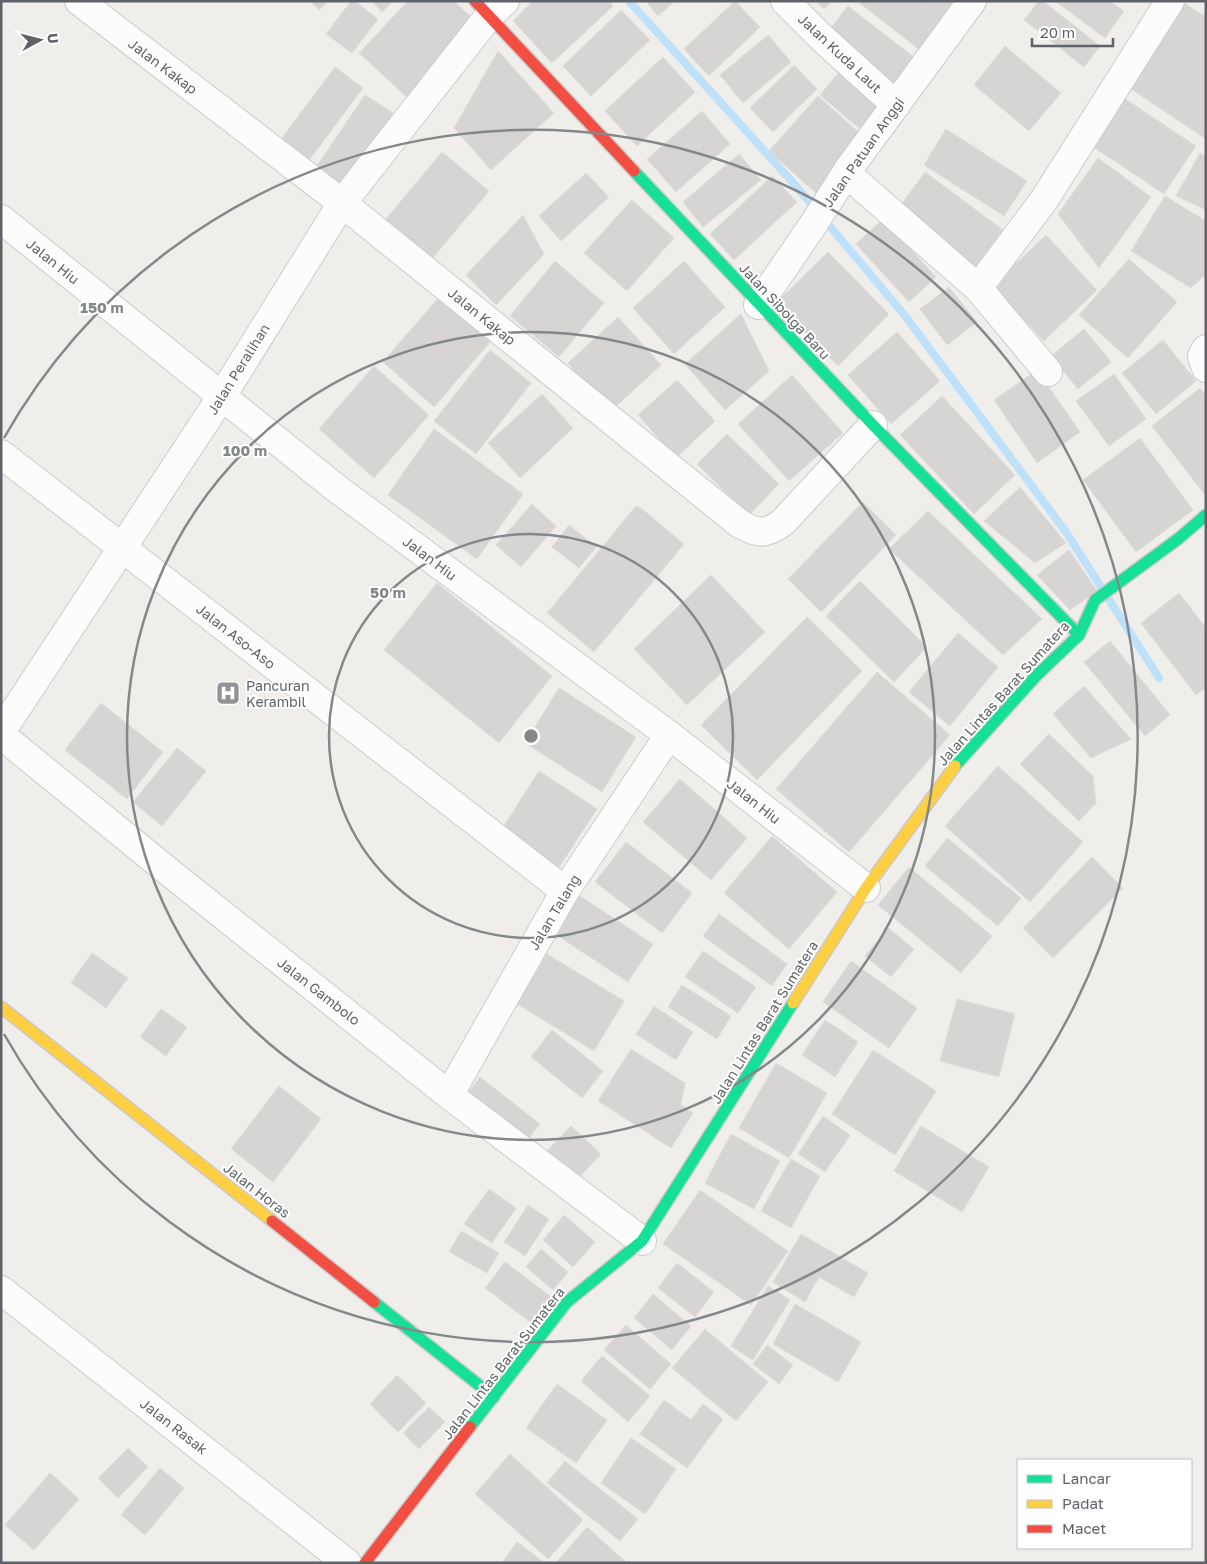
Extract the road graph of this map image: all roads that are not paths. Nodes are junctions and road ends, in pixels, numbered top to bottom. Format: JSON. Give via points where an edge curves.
{"nodes":[{"id":1,"x":79,"y":1,"type":"edge"},
{"id":2,"x":785,"y":1,"type":"edge"},
{"id":3,"x":972,"y":1,"type":"edge"},
{"id":4,"x":1170,"y":1,"type":"edge"},
{"id":5,"x":490,"y":6,"type":"edge"},
{"id":6,"x":896,"y":105,"type":"junction"},
{"id":7,"x":846,"y":173,"type":"junction"},
{"id":8,"x":342,"y":204,"type":"junction"},
{"id":9,"x":1,"y":219,"type":"edge"},
{"id":10,"x":978,"y":288,"type":"junction"},
{"id":11,"x":758,"y":305,"type":"junction"},
{"id":12,"x":1206,"y":350,"type":"edge"},
{"id":13,"x":1206,"y":368,"type":"edge"},
{"id":14,"x":1048,"y":372,"type":"dead end"},
{"id":15,"x":222,"y":396,"type":"junction"},
{"id":16,"x":873,"y":425,"type":"junction"},
{"id":17,"x":1,"y":454,"type":"edge"},
{"id":18,"x":1206,"y":516,"type":"edge"},
{"id":19,"x":121,"y":547,"type":"junction"},
{"id":20,"x":1079,"y":635,"type":"junction"},
{"id":21,"x":1,"y":734,"type":"edge"},
{"id":22,"x":669,"y":735,"type":"junction"},
{"id":23,"x":866,"y":888,"type":"junction"},
{"id":24,"x":566,"y":891,"type":"junction"},
{"id":25,"x":1,"y":1007,"type":"edge"},
{"id":26,"x":450,"y":1094,"type":"junction"},
{"id":27,"x":642,"y":1241,"type":"junction"},
{"id":28,"x":1,"y":1290,"type":"edge"},
{"id":29,"x":494,"y":1397,"type":"junction"},
{"id":30,"x":347,"y":1563,"type":"edge"},
{"id":31,"x":365,"y":1563,"type":"edge"}],
"edges":[{"from":1,"to":8,"type":"street","name":"Jalan Kakap"},
{"from":2,"to":6,"type":"street","name":"Jalan Kuda Laut"},
{"from":3,"to":6,"type":"street","name":"Jalan Patuan Anggi"},
{"from":4,"to":10,"type":"street","via":[[1044,200]]},
{"from":5,"to":8,"type":"street","name":"Jalan Peralihan"},
{"from":5,"to":11,"type":"main road","name":"Jalan Sibolga Baru"},
{"from":6,"to":7,"type":"street","name":"Jalan Patuan Anggi"},
{"from":7,"to":10,"type":"street"},
{"from":7,"to":11,"type":"street","name":"Jalan Patuan Anggi"},
{"from":8,"to":15,"type":"street","name":"Jalan Peralihan"},
{"from":8,"to":16,"type":"street","name":"Jalan Kakap","via":[[753,532],[774,529],[783,522]]},
{"from":9,"to":15,"type":"street","name":"Jalan Hiu"},
{"from":10,"to":14,"type":"street"},
{"from":11,"to":16,"type":"main road","name":"Jalan Sibolga Baru"},
{"from":12,"to":13,"type":"street","via":[[1202,356]]},
{"from":15,"to":19,"type":"street","name":"Jalan Peralihan"},
{"from":15,"to":22,"type":"street","name":"Jalan Hiu","via":[[336,488]]},
{"from":16,"to":20,"type":"main road","name":"Jalan Sibolga Baru"},
{"from":17,"to":19,"type":"street","name":"Jalan Aso-Aso"},
{"from":18,"to":20,"type":"main road","name":"Jalan Lintas Barat Sumatera","via":[[1094,600]]},
{"from":19,"to":21,"type":"street","name":"Jalan Peralihan"},
{"from":19,"to":24,"type":"street","name":"Jalan Aso-Aso"},
{"from":20,"to":23,"type":"main road","name":"Jalan Lintas Barat Sumatera","via":[[1036,676],[962,757]]},
{"from":21,"to":26,"type":"street","name":"Jalan Gambolo","via":[[179,880]]},
{"from":22,"to":23,"type":"street","name":"Jalan Hiu"},
{"from":22,"to":24,"type":"street","name":"Jalan Talang"},
{"from":23,"to":27,"type":"main road","name":"Jalan Lintas Barat Sumatera"},
{"from":24,"to":26,"type":"street","name":"Jalan Talang"},
{"from":25,"to":29,"type":"main road","name":"Jalan Horas"},
{"from":26,"to":27,"type":"street","name":"Jalan Gambolo"},
{"from":27,"to":29,"type":"main road","name":"Jalan Lintas Barat Sumatera","via":[[567,1302]]},
{"from":28,"to":30,"type":"street","name":"Jalan Rasak"},
{"from":29,"to":31,"type":"main road","name":"Jalan Lintas Barat Sumatera"}]}
